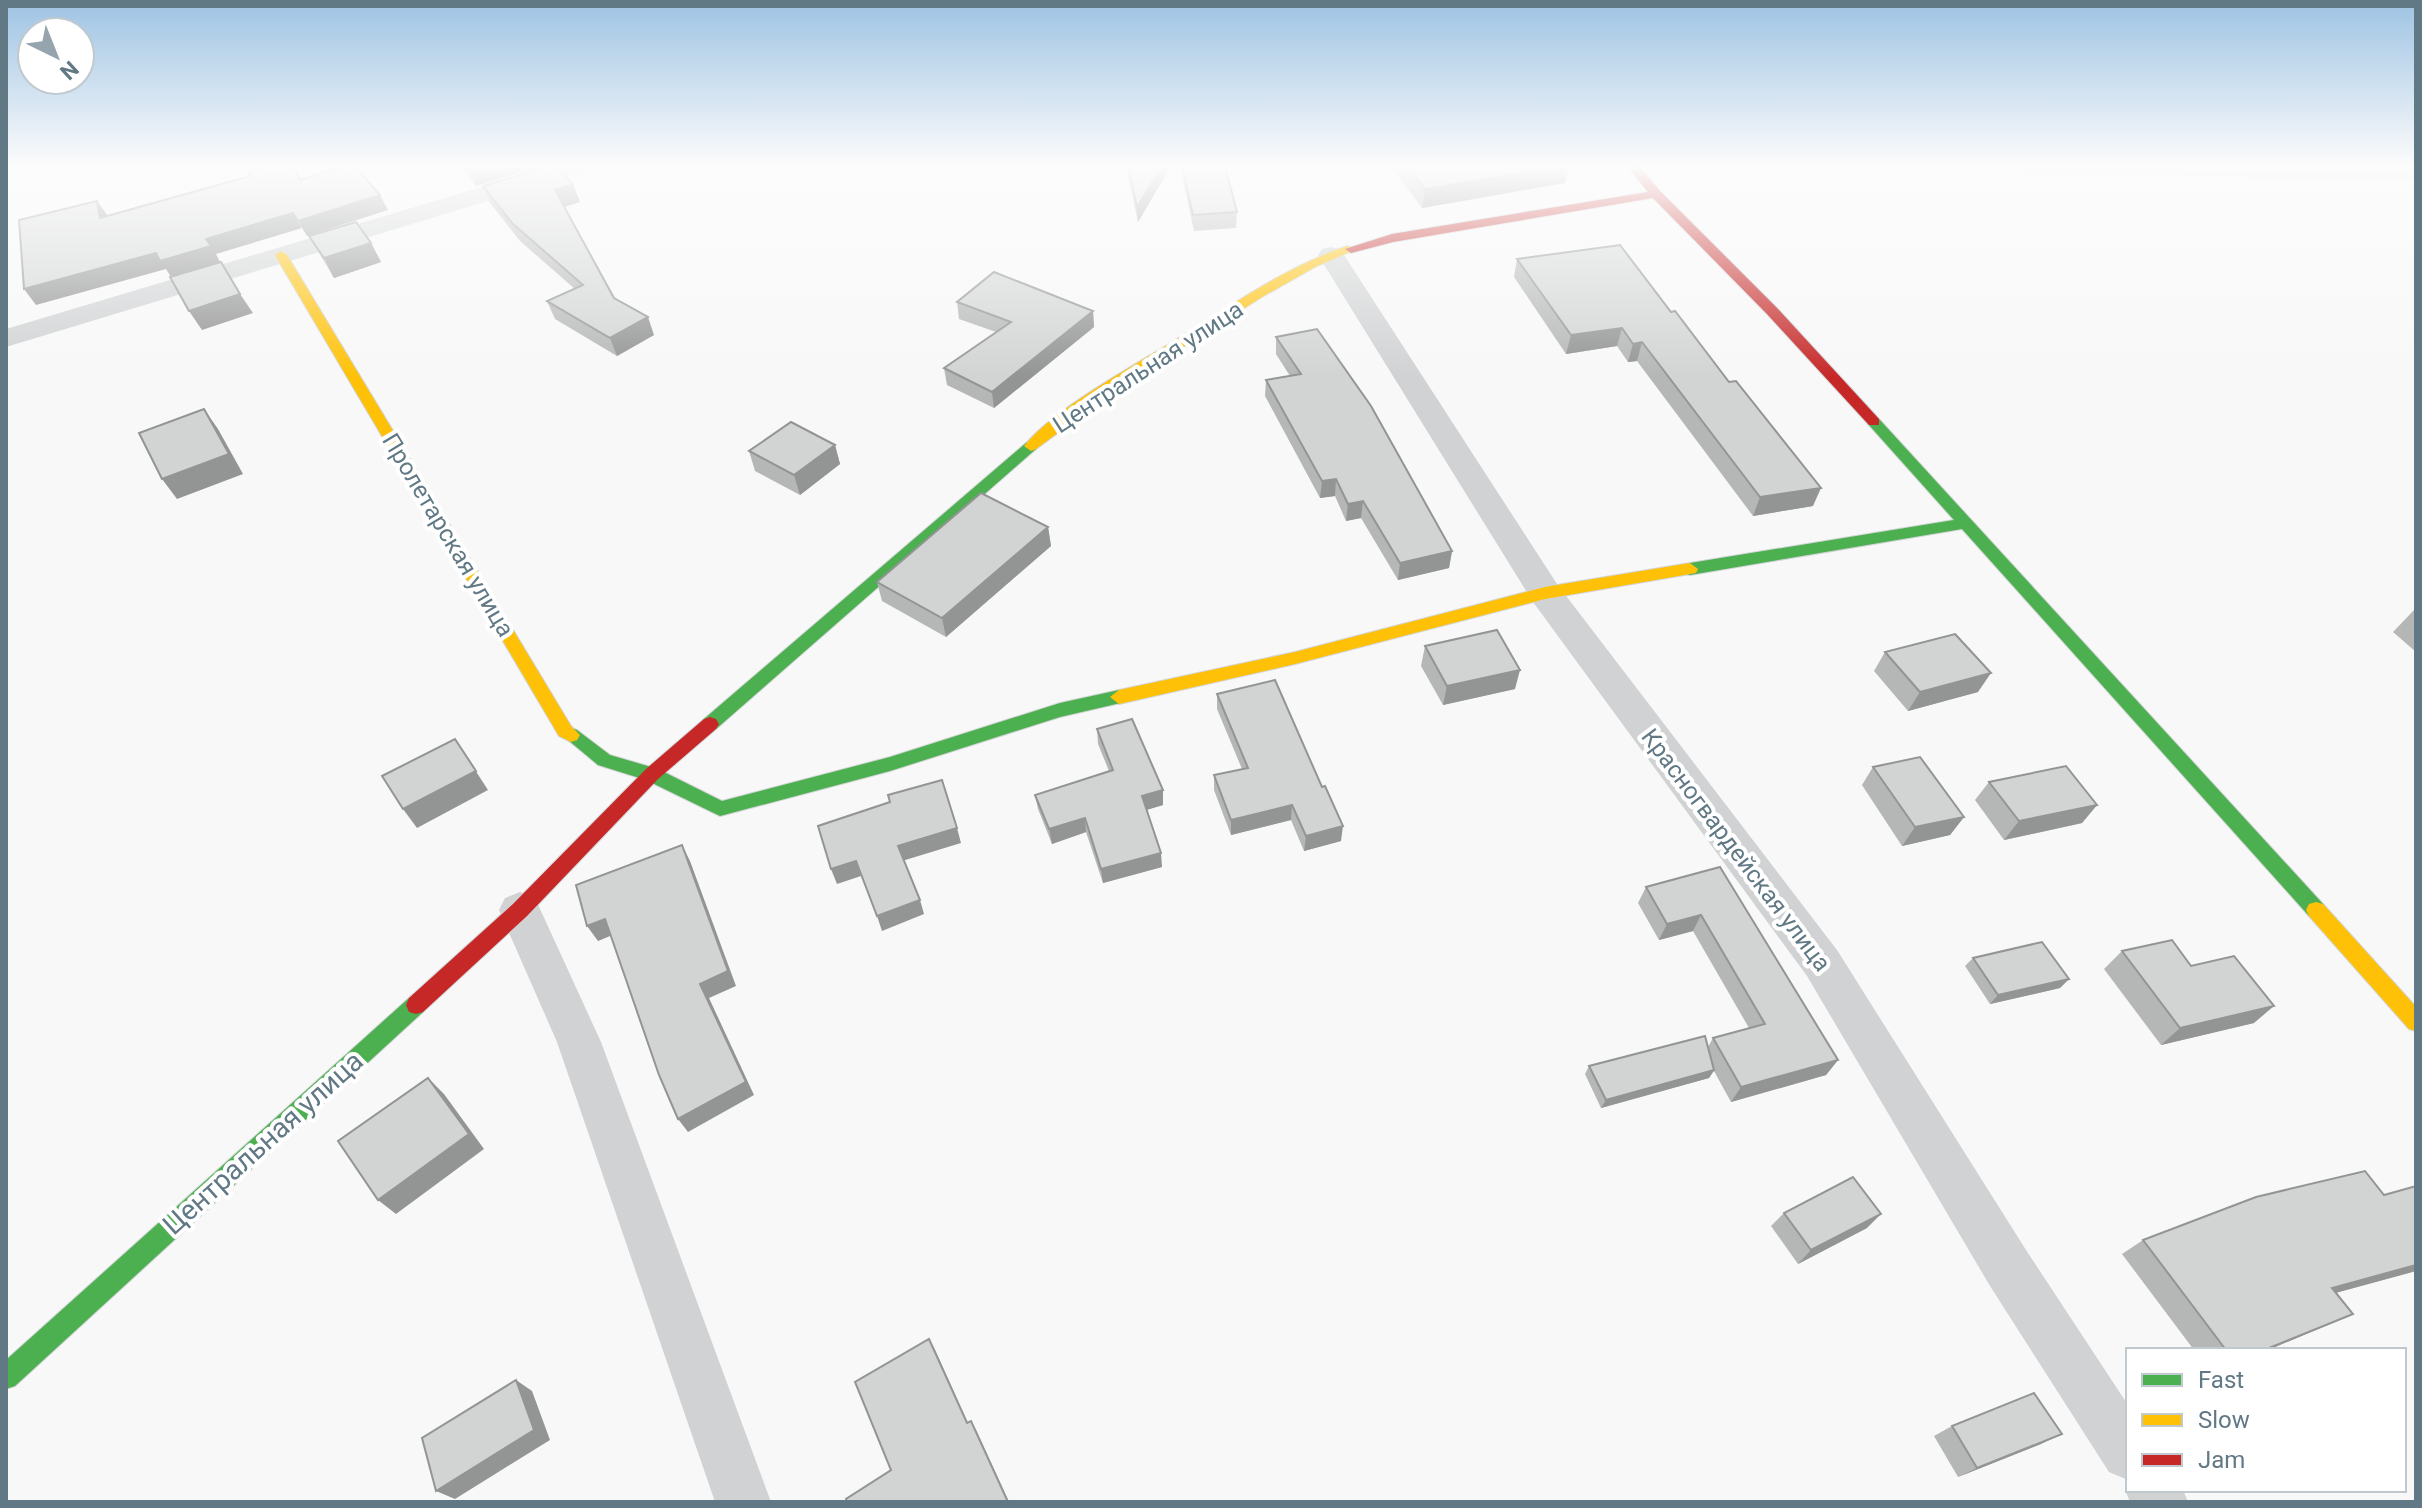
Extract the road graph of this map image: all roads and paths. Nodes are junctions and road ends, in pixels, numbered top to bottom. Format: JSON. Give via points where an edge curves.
{"nodes":[{"id":1,"x":343,"y":236,"type":"edge"},
{"id":2,"x":1402,"y":236,"type":"edge"},
{"id":3,"x":1698,"y":236,"type":"edge"},
{"id":4,"x":281,"y":255,"type":"junction"},
{"id":5,"x":1331,"y":255,"type":"junction"},
{"id":6,"x":6,"y":338,"type":"edge"},
{"id":7,"x":1968,"y":523,"type":"junction"},
{"id":8,"x":1545,"y":593,"type":"junction"},
{"id":9,"x":652,"y":774,"type":"junction"},
{"id":10,"x":520,"y":910,"type":"junction"},
{"id":11,"x":2416,"y":1022,"type":"edge"},
{"id":12,"x":6,"y":1377,"type":"edge"},
{"id":13,"x":2126,"y":1450,"type":"edge"},
{"id":14,"x":743,"y":1502,"type":"edge"}],
"edges":[{"from":1,"to":4,"type":"street"},
{"from":2,"to":5,"type":"street","name":"Центральная улица"},
{"from":3,"to":7,"type":"street"},
{"from":4,"to":6,"type":"street"},
{"from":4,"to":9,"type":"street","name":"Пролетарская улица","via":[[565,731],[604,760]]},
{"from":5,"to":8,"type":"street","name":"Красногвардейская улица"},
{"from":5,"to":9,"type":"street","name":"Центральная улица","via":[[1070,412]]},
{"from":7,"to":8,"type":"street"},
{"from":7,"to":11,"type":"street"},
{"from":8,"to":9,"type":"street","via":[[1295,658],[1060,710],[890,764],[720,809]]},
{"from":8,"to":13,"type":"street","name":"Красногвардейская улица","via":[[1822,963]]},
{"from":9,"to":10,"type":"street","name":"Центральная улица"},
{"from":10,"to":12,"type":"street","name":"Центральная улица"},
{"from":10,"to":14,"type":"street","via":[[579,1042]]}]}
